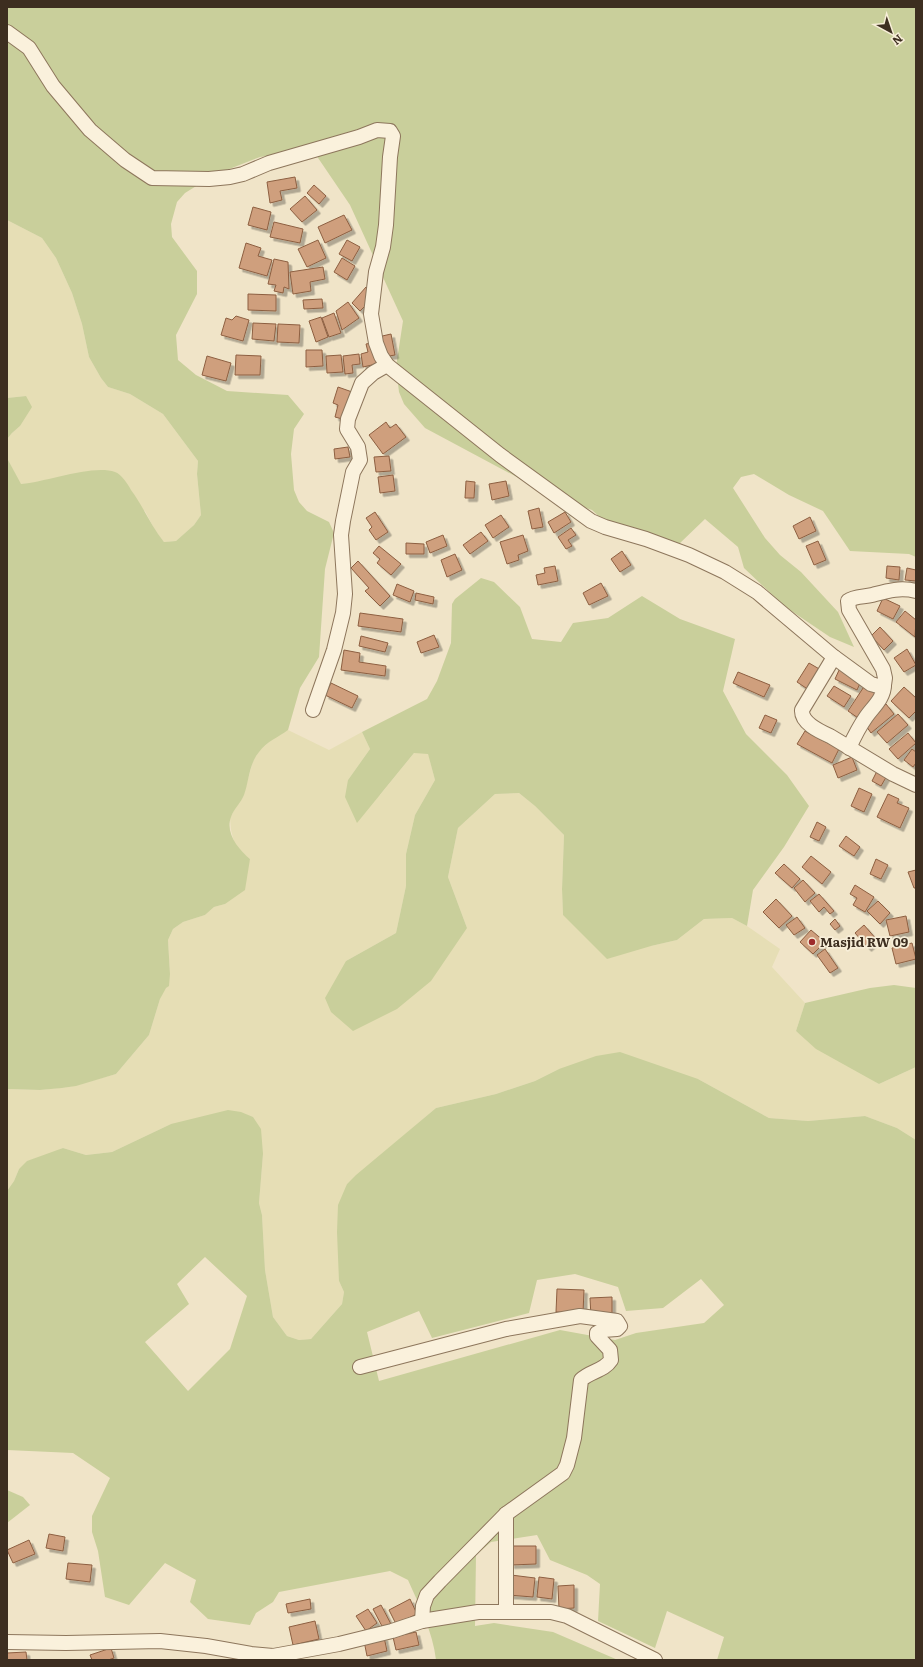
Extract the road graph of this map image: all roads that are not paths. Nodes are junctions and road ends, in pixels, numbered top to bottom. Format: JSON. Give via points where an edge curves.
{"nodes":[{"id":1,"x":7,"y":32,"type":"edge"},
{"id":2,"x":387,"y":365,"type":"junction"},
{"id":3,"x":916,"y":591,"type":"edge"},
{"id":4,"x":834,"y":657,"type":"junction"},
{"id":5,"x":884,"y":685,"type":"junction"},
{"id":6,"x":313,"y":710,"type":"dead end"},
{"id":7,"x":849,"y":748,"type":"junction"},
{"id":8,"x":916,"y":785,"type":"edge"},
{"id":9,"x":360,"y":1367,"type":"dead end"},
{"id":10,"x":506,"y":1514,"type":"junction"},
{"id":11,"x":506,"y":1612,"type":"junction"},
{"id":12,"x":422,"y":1620,"type":"junction"},
{"id":13,"x":7,"y":1642,"type":"edge"},
{"id":14,"x":655,"y":1660,"type":"edge"}],
"edges":[{"from":1,"to":2,"type":"street","via":[[30,48],[53,86],[90,130],[125,160],[152,178],[209,179],[243,174],[268,163],[378,130],[390,131],[393,136],[386,225],[376,272],[371,314],[376,343]]},
{"from":2,"to":4,"type":"street","via":[[500,455],[591,521],[689,555],[725,572],[757,592]]},
{"from":2,"to":6,"type":"street","via":[[362,383],[348,418],[347,429],[358,447],[360,460],[353,472],[341,535],[343,613],[334,650]]},
{"from":3,"to":5,"type":"street","via":[[883,591],[851,598],[848,601],[849,610],[883,669]]},
{"from":4,"to":5,"type":"street","via":[[871,684]]},
{"from":4,"to":7,"type":"street","via":[[801,715],[819,731]]},
{"from":5,"to":7,"type":"street","via":[[880,698]]},
{"from":7,"to":8,"type":"street"},
{"from":9,"to":10,"type":"street","via":[[506,1329],[580,1316],[619,1323],[617,1329],[598,1333],[597,1336],[610,1350],[611,1360],[605,1368],[581,1380],[574,1438],[563,1473]]},
{"from":10,"to":11,"type":"street"},
{"from":10,"to":12,"type":"street","via":[[427,1595]]},
{"from":11,"to":12,"type":"street","via":[[478,1612]]},
{"from":11,"to":14,"type":"street","via":[[551,1612],[567,1616]]},
{"from":12,"to":13,"type":"street","via":[[392,1631],[339,1644],[273,1656],[160,1641]]}]}
